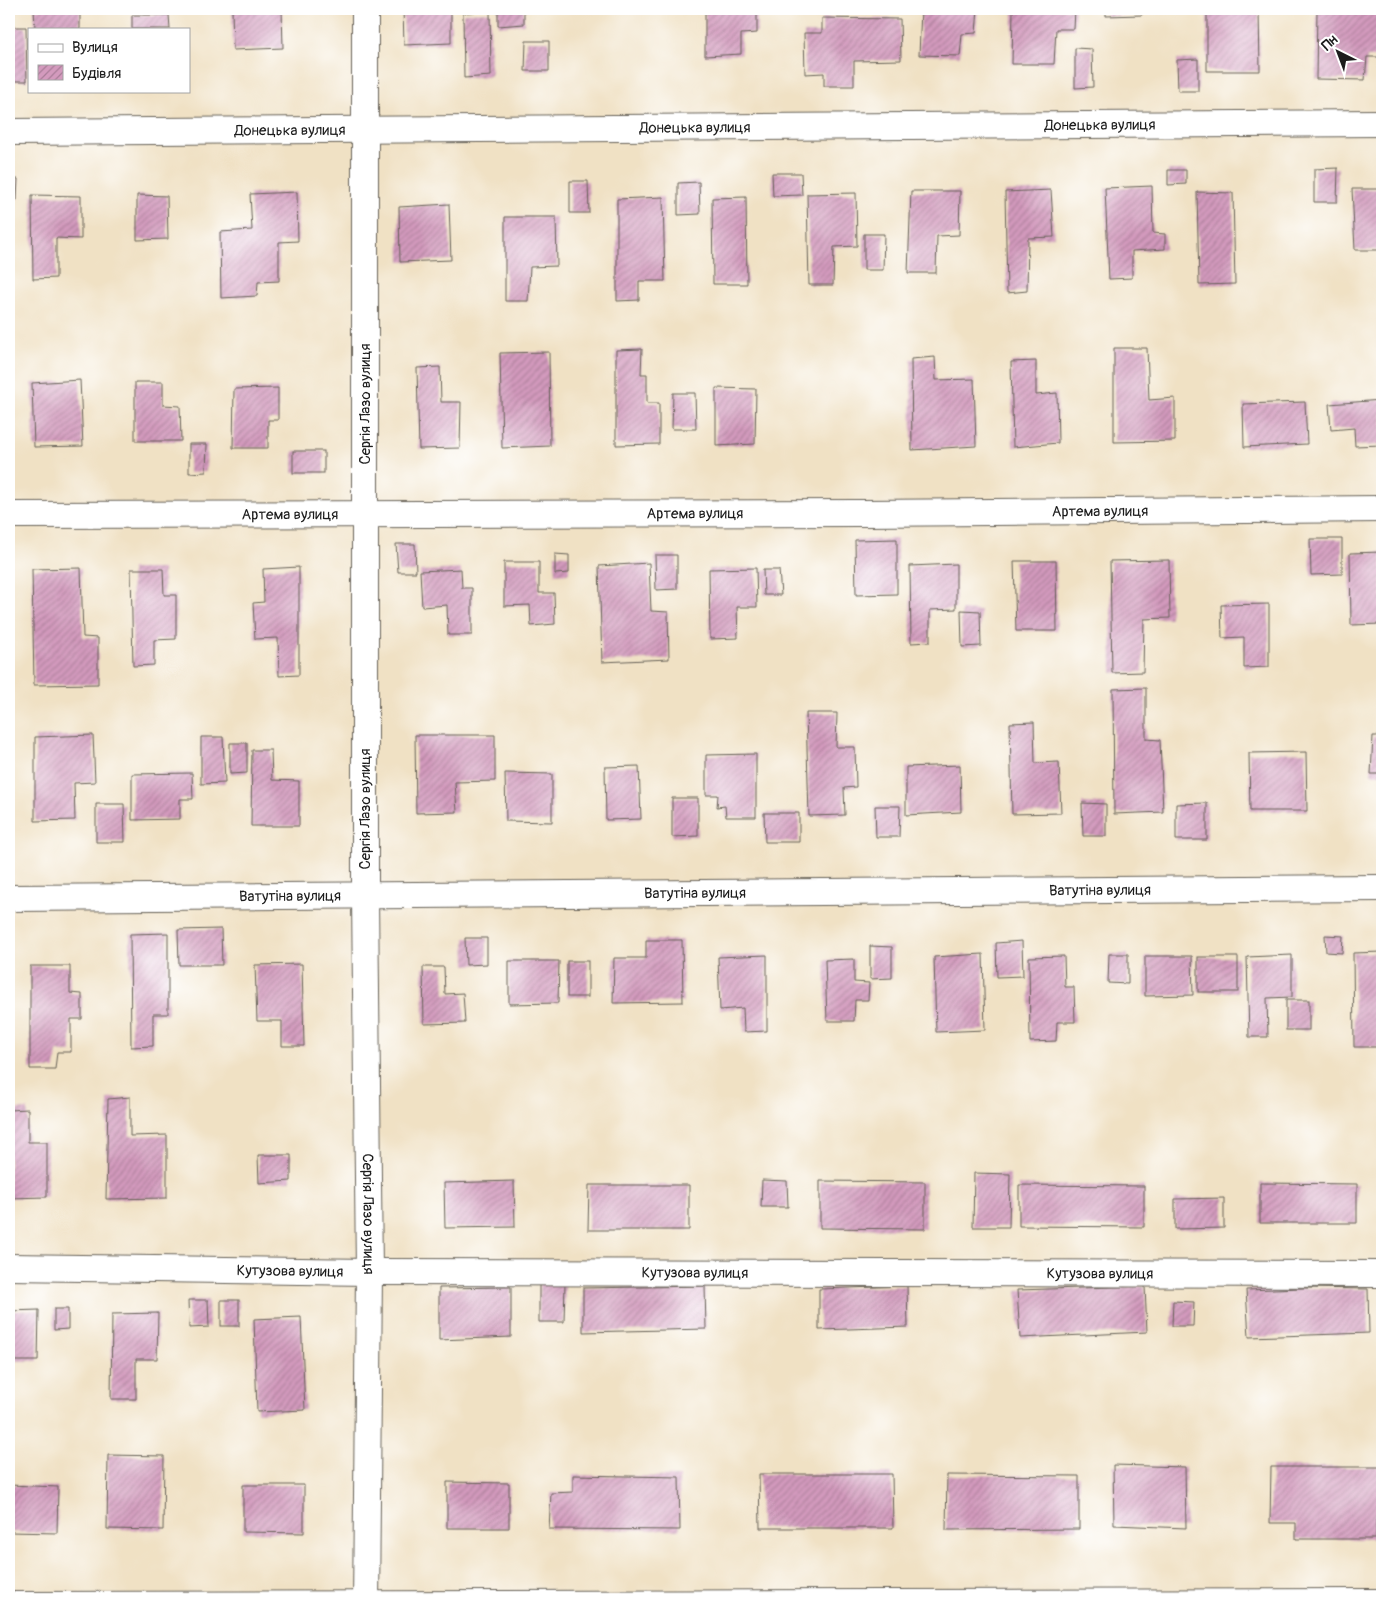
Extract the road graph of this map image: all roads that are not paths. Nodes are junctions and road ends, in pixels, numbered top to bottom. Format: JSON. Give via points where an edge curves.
{"nodes":[{"id":1,"x":365,"y":9,"type":"edge"},
{"id":2,"x":1382,"y":123,"type":"edge"},
{"id":3,"x":366,"y":130,"type":"junction"},
{"id":4,"x":9,"y":132,"type":"edge"},
{"id":5,"x":1382,"y":509,"type":"edge"},
{"id":6,"x":364,"y":513,"type":"junction"},
{"id":7,"x":9,"y":515,"type":"edge"},
{"id":8,"x":1382,"y":888,"type":"edge"},
{"id":9,"x":365,"y":897,"type":"junction"},
{"id":10,"x":9,"y":898,"type":"edge"},
{"id":11,"x":9,"y":1267,"type":"edge"},
{"id":12,"x":369,"y":1272,"type":"junction"},
{"id":13,"x":1382,"y":1274,"type":"edge"},
{"id":14,"x":1382,"y":1602,"type":"edge"},
{"id":15,"x":9,"y":1605,"type":"edge"},
{"id":16,"x":366,"y":1607,"type":"edge"}],
"edges":[{"from":1,"to":3,"type":"street","name":"Сергія Лазо вулиця"},
{"from":2,"to":3,"type":"street","name":"Донецька вулиця"},
{"from":3,"to":4,"type":"street","name":"Донецька вулиця"},
{"from":3,"to":6,"type":"street","name":"Сергія Лазо вулиця"},
{"from":5,"to":6,"type":"street","name":"Артема вулиця"},
{"from":6,"to":7,"type":"street","name":"Артема вулиця"},
{"from":6,"to":9,"type":"street","name":"Сергія Лазо вулиця"},
{"from":8,"to":9,"type":"street","name":"Ватутіна вулиця"},
{"from":9,"to":10,"type":"street","name":"Ватутіна вулиця"},
{"from":9,"to":12,"type":"street","name":"Сергія Лазо вулиця"},
{"from":11,"to":12,"type":"street","name":"Кутузова вулиця"},
{"from":12,"to":13,"type":"street","name":"Кутузова вулиця"},
{"from":12,"to":16,"type":"street","name":"Сергія Лазо вулиця"},
{"from":14,"to":16,"type":"street"},
{"from":15,"to":16,"type":"street"}]}
